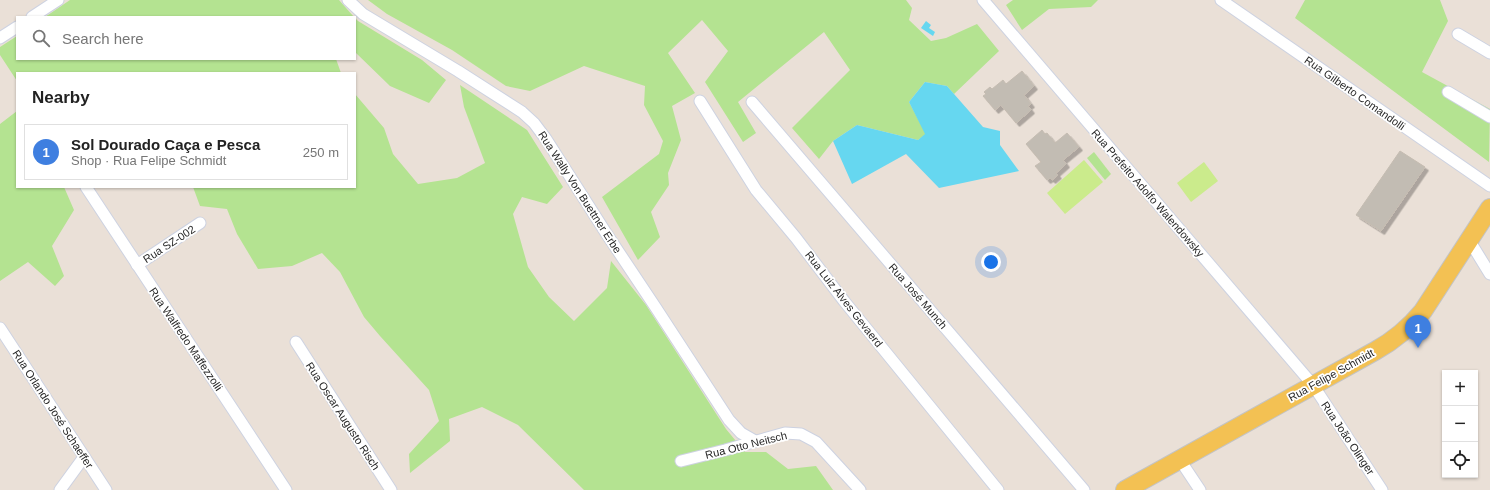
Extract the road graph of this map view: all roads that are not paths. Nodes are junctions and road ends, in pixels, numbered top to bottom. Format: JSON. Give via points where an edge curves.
{"nodes":[{"id":1,"x":58,"y":0,"type":"edge"},
{"id":2,"x":348,"y":0,"type":"edge"},
{"id":3,"x":983,"y":0,"type":"edge"},
{"id":4,"x":1221,"y":0,"type":"edge"},
{"id":5,"x":34,"y":16,"type":"edge"},
{"id":6,"x":16,"y":28,"type":"edge"},
{"id":7,"x":1458,"y":34,"type":"dead end"},
{"id":8,"x":0,"y":38,"type":"edge"},
{"id":9,"x":1490,"y":53,"type":"edge"},
{"id":10,"x":1448,"y":92,"type":"dead end"},
{"id":11,"x":700,"y":101,"type":"dead end"},
{"id":12,"x":752,"y":102,"type":"dead end"},
{"id":13,"x":1490,"y":117,"type":"edge"},
{"id":14,"x":1490,"y":186,"type":"edge"},
{"id":15,"x":87,"y":188,"type":"edge"},
{"id":16,"x":1490,"y":208,"type":"edge"},
{"id":17,"x":200,"y":223,"type":"dead end"},
{"id":18,"x":1469,"y":240,"type":"junction"},
{"id":19,"x":137,"y":265,"type":"junction"},
{"id":20,"x":1490,"y":274,"type":"edge"},
{"id":21,"x":0,"y":328,"type":"edge"},
{"id":22,"x":3,"y":340,"type":"edge"},
{"id":23,"x":296,"y":342,"type":"dead end"},
{"id":24,"x":1313,"y":386,"type":"junction"},
{"id":25,"x":755,"y":442,"type":"junction"},
{"id":26,"x":84,"y":458,"type":"junction"},
{"id":27,"x":1180,"y":460,"type":"junction"},
{"id":28,"x":681,"y":461,"type":"dead end"},
{"id":29,"x":60,"y":490,"type":"edge"},
{"id":30,"x":106,"y":490,"type":"edge"},
{"id":31,"x":286,"y":490,"type":"edge"},
{"id":32,"x":391,"y":490,"type":"edge"},
{"id":33,"x":860,"y":490,"type":"edge"},
{"id":34,"x":998,"y":490,"type":"edge"},
{"id":35,"x":1084,"y":490,"type":"edge"},
{"id":36,"x":1125,"y":490,"type":"edge"},
{"id":37,"x":1200,"y":490,"type":"edge"},
{"id":38,"x":1382,"y":490,"type":"edge"}],
"edges":[{"from":1,"to":5,"type":"street"},
{"from":2,"to":25,"type":"street","name":"Rua Wally Von Buettner Erbe","via":[[363,14],[458,71],[522,112],[534,123],[729,420],[741,433]]},
{"from":3,"to":24,"type":"street","name":"Rua Prefeito Adolfo Walendowsky"},
{"from":4,"to":14,"type":"street","name":"Rua Gilberto Comandolli"},
{"from":6,"to":8,"type":"street"},
{"from":7,"to":9,"type":"street"},
{"from":10,"to":13,"type":"street"},
{"from":11,"to":34,"type":"street","name":"Rua Luiz Alves Gevaerd","via":[[756,190]]},
{"from":12,"to":35,"type":"street","name":"Rua José Munch"},
{"from":15,"to":19,"type":"street","name":"Rua Walfredo Maffezzolli"},
{"from":16,"to":18,"type":"main road","name":"Rua Felipe Schmidt"},
{"from":17,"to":19,"type":"street","name":"Rua SZ-002"},
{"from":18,"to":20,"type":"street"},
{"from":18,"to":24,"type":"main road","name":"Rua Felipe Schmidt","via":[[1423,311],[1403,334]]},
{"from":19,"to":31,"type":"street","name":"Rua Walfredo Maffezzolli"},
{"from":21,"to":22,"type":"street","name":"Rua Orlando José Schaeffer"},
{"from":22,"to":26,"type":"street","name":"Rua Orlando José Schaeffer"},
{"from":23,"to":32,"type":"street","name":"Rua Oscar Augusto Risch"},
{"from":24,"to":27,"type":"main road","name":"Rua Felipe Schmidt"},
{"from":24,"to":38,"type":"street","name":"Rua João Olinger"},
{"from":25,"to":28,"type":"street","name":"Rua Otto Neitsch"},
{"from":25,"to":33,"type":"street","name":"Rua Otto Neitsch","via":[[785,433],[801,434],[816,442]]},
{"from":26,"to":29,"type":"street"},
{"from":26,"to":30,"type":"street","name":"Rua Orlando José Schaeffer"},
{"from":27,"to":36,"type":"main road","name":"Rua Felipe Schmidt"},
{"from":27,"to":37,"type":"street"}]}
